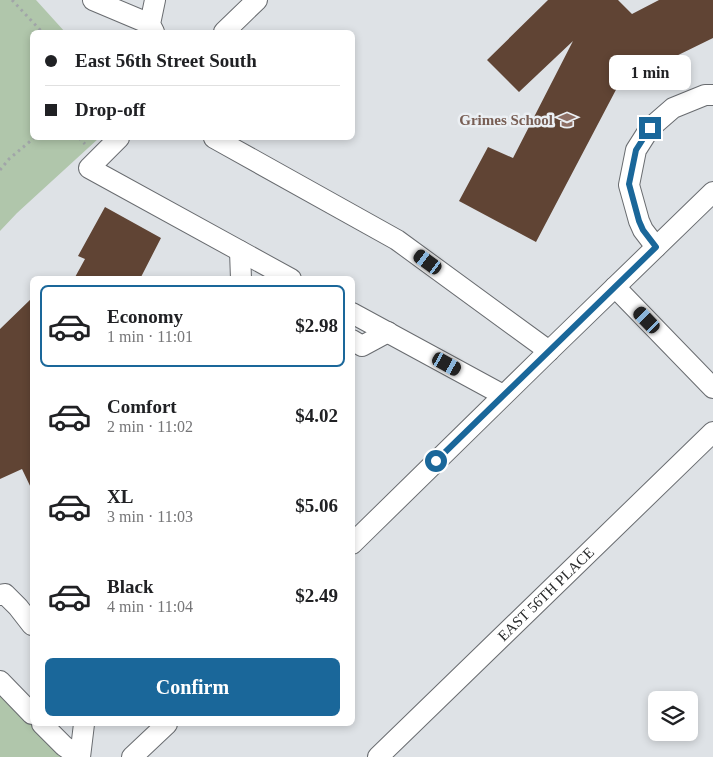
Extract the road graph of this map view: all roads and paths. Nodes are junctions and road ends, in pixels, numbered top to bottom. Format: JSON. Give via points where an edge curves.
{"nodes":[{"id":1,"x":12,"y":0,"type":"edge"},
{"id":2,"x":155,"y":0,"type":"edge"},
{"id":3,"x":257,"y":0,"type":"edge"},
{"id":4,"x":97,"y":1,"type":"edge"},
{"id":5,"x":152,"y":28,"type":"edge"},
{"id":6,"x":40,"y":30,"type":"edge"},
{"id":7,"x":226,"y":30,"type":"edge"},
{"id":8,"x":713,"y":95,"type":"edge"},
{"id":9,"x":32,"y":140,"type":"edge"},
{"id":10,"x":117,"y":140,"type":"edge"},
{"id":11,"x":218,"y":140,"type":"edge"},
{"id":12,"x":0,"y":170,"type":"edge"},
{"id":13,"x":713,"y":192,"type":"edge"},
{"id":14,"x":656,"y":247,"type":"junction"},
{"id":15,"x":240,"y":251,"type":"junction"},
{"id":16,"x":241,"y":276,"type":"edge"},
{"id":17,"x":286,"y":276,"type":"edge"},
{"id":18,"x":615,"y":287,"type":"junction"},
{"id":19,"x":355,"y":315,"type":"edge"},
{"id":20,"x":388,"y":332,"type":"junction"},
{"id":21,"x":355,"y":342,"type":"edge"},
{"id":22,"x":549,"y":351,"type":"junction"},
{"id":23,"x":713,"y":388,"type":"edge"},
{"id":24,"x":503,"y":395,"type":"junction"},
{"id":25,"x":713,"y":432,"type":"edge"},
{"id":26,"x":355,"y":541,"type":"edge"},
{"id":27,"x":0,"y":595,"type":"edge"},
{"id":28,"x":30,"y":622,"type":"edge"},
{"id":29,"x":0,"y":681,"type":"edge"},
{"id":30,"x":30,"y":712,"type":"edge"},
{"id":31,"x":44,"y":726,"type":"edge"},
{"id":32,"x":83,"y":726,"type":"edge"},
{"id":33,"x":165,"y":726,"type":"edge"},
{"id":34,"x":69,"y":754,"type":"edge"},
{"id":35,"x":132,"y":757,"type":"edge"},
{"id":36,"x":378,"y":757,"type":"edge"}],
"edges":[{"from":1,"to":6,"type":"path"},
{"from":2,"to":5,"type":"street"},
{"from":3,"to":7,"type":"street"},
{"from":4,"to":5,"type":"street"},
{"from":8,"to":14,"type":"street","via":[[673,108],[650,128],[636,150],[629,184],[639,221]]},
{"from":9,"to":12,"type":"path"},
{"from":10,"to":15,"type":"street","via":[[89,168]]},
{"from":11,"to":22,"type":"street","via":[[397,240]]},
{"from":13,"to":14,"type":"street"},
{"from":14,"to":18,"type":"street"},
{"from":15,"to":16,"type":"street"},
{"from":15,"to":17,"type":"street"},
{"from":18,"to":22,"type":"street"},
{"from":18,"to":23,"type":"street"},
{"from":19,"to":20,"type":"street"},
{"from":20,"to":21,"type":"street","via":[[362,346]]},
{"from":20,"to":24,"type":"street"},
{"from":22,"to":24,"type":"street"},
{"from":24,"to":26,"type":"street"},
{"from":25,"to":36,"type":"street","name":"EAST 56TH PLACE"},
{"from":27,"to":28,"type":"street","via":[[5,594]]},
{"from":29,"to":30,"type":"street"},
{"from":31,"to":34,"type":"street"},
{"from":32,"to":34,"type":"street"},
{"from":33,"to":35,"type":"street"}]}
